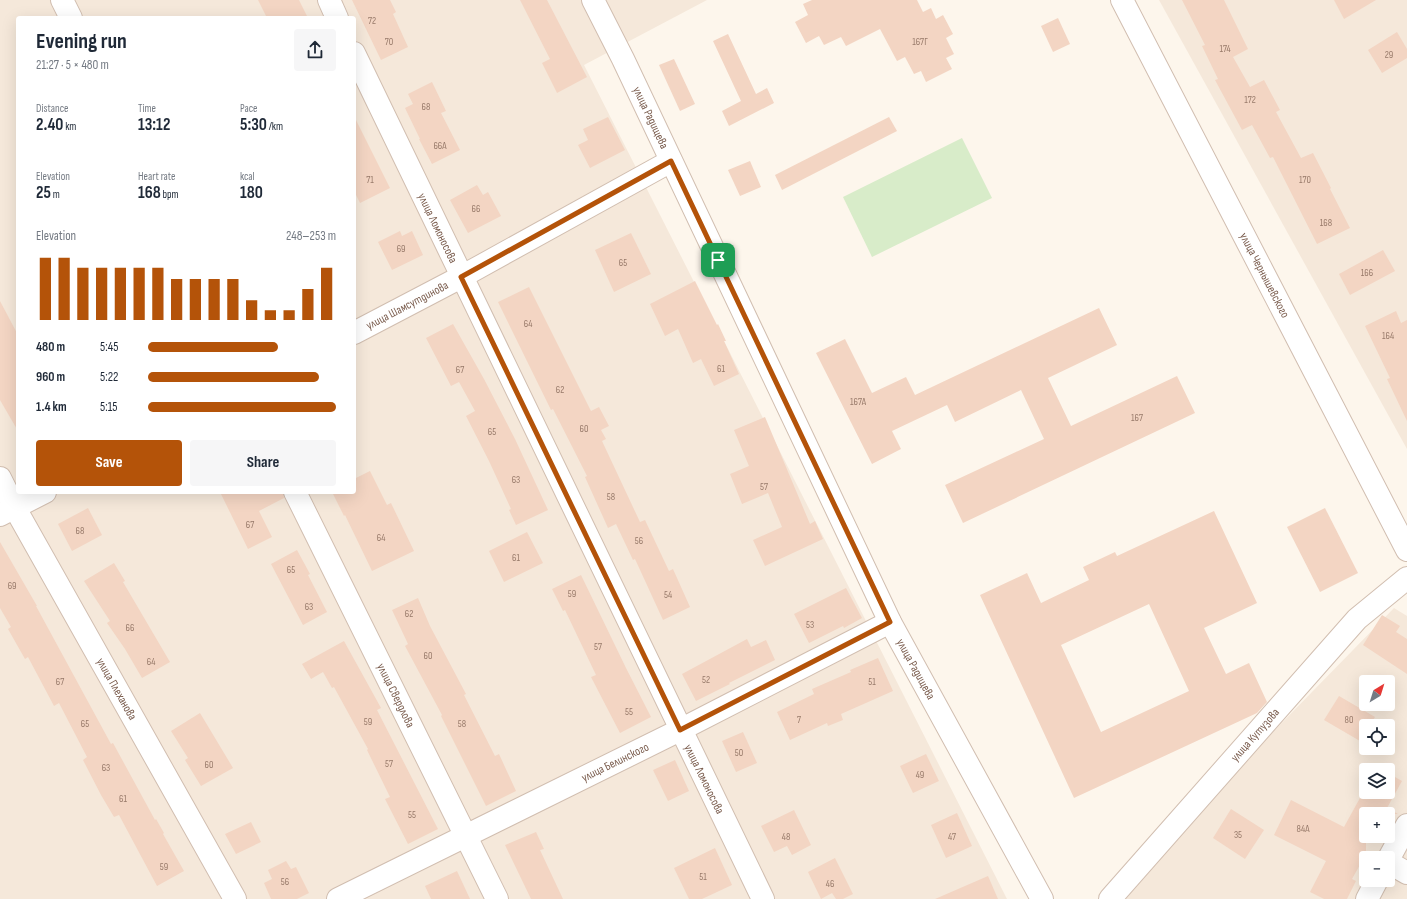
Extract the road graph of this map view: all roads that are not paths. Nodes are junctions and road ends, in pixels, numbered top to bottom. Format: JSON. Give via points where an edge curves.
{"nodes":[{"id":1,"x":62,"y":0,"type":"edge"},
{"id":2,"x":329,"y":0,"type":"edge"},
{"id":3,"x":593,"y":0,"type":"edge"},
{"id":4,"x":1122,"y":0,"type":"edge"},
{"id":5,"x":69,"y":16,"type":"edge"},
{"id":6,"x":336,"y":16,"type":"edge"},
{"id":7,"x":356,"y":57,"type":"edge"},
{"id":8,"x":671,"y":161,"type":"junction"},
{"id":9,"x":461,"y":277,"type":"junction"},
{"id":10,"x":356,"y":332,"type":"edge"},
{"id":11,"x":0,"y":478,"type":"edge"},
{"id":12,"x":41,"y":494,"type":"edge"},
{"id":13,"x":296,"y":494,"type":"edge"},
{"id":14,"x":7,"y":512,"type":"edge"},
{"id":15,"x":1407,"y":550,"type":"edge"},
{"id":16,"x":1407,"y":578,"type":"edge"},
{"id":17,"x":890,"y":622,"type":"junction"},
{"id":18,"x":680,"y":730,"type":"junction"},
{"id":19,"x":1407,"y":825,"type":"edge"},
{"id":20,"x":465,"y":835,"type":"junction"},
{"id":21,"x":1393,"y":851,"type":"edge"},
{"id":22,"x":1395,"y":865,"type":"edge"},
{"id":23,"x":1407,"y":873,"type":"edge"},
{"id":24,"x":1373,"y":887,"type":"edge"},
{"id":25,"x":235,"y":899,"type":"edge"},
{"id":26,"x":338,"y":899,"type":"edge"},
{"id":27,"x":497,"y":899,"type":"edge"},
{"id":28,"x":763,"y":899,"type":"edge"},
{"id":29,"x":1042,"y":899,"type":"edge"},
{"id":30,"x":1110,"y":899,"type":"edge"},
{"id":31,"x":1367,"y":899,"type":"edge"}],
"edges":[{"from":1,"to":5,"type":"street"},
{"from":2,"to":6,"type":"street"},
{"from":3,"to":8,"type":"street","name":"улица Радищева"},
{"from":4,"to":15,"type":"street","name":"улица Чернышевского"},
{"from":7,"to":9,"type":"street","name":"улица Ломоносова"},
{"from":8,"to":9,"type":"street","name":"улица Шамсутдинова"},
{"from":8,"to":17,"type":"street","name":"улица Радищева"},
{"from":9,"to":10,"type":"street","name":"улица Шамсутдинова"},
{"from":9,"to":18,"type":"street","name":"улица Ломоносова"},
{"from":11,"to":14,"type":"street","name":"улица Плеханова"},
{"from":12,"to":14,"type":"street"},
{"from":13,"to":20,"type":"street","name":"улица Свердлова"},
{"from":14,"to":25,"type":"street","name":"улица Плеханова"},
{"from":16,"to":30,"type":"street","name":"улица Кутузова","via":[[1357,619]]},
{"from":17,"to":18,"type":"street","name":"улица Белинского"},
{"from":17,"to":29,"type":"street","name":"улица Радищева"},
{"from":18,"to":20,"type":"street","name":"улица Белинского"},
{"from":18,"to":28,"type":"street","name":"улица Ломоносова"},
{"from":19,"to":21,"type":"street"},
{"from":20,"to":26,"type":"street","name":"улица Белинского"},
{"from":20,"to":27,"type":"street","name":"улица Свердлова"},
{"from":22,"to":23,"type":"street"},
{"from":24,"to":31,"type":"street"}]}
